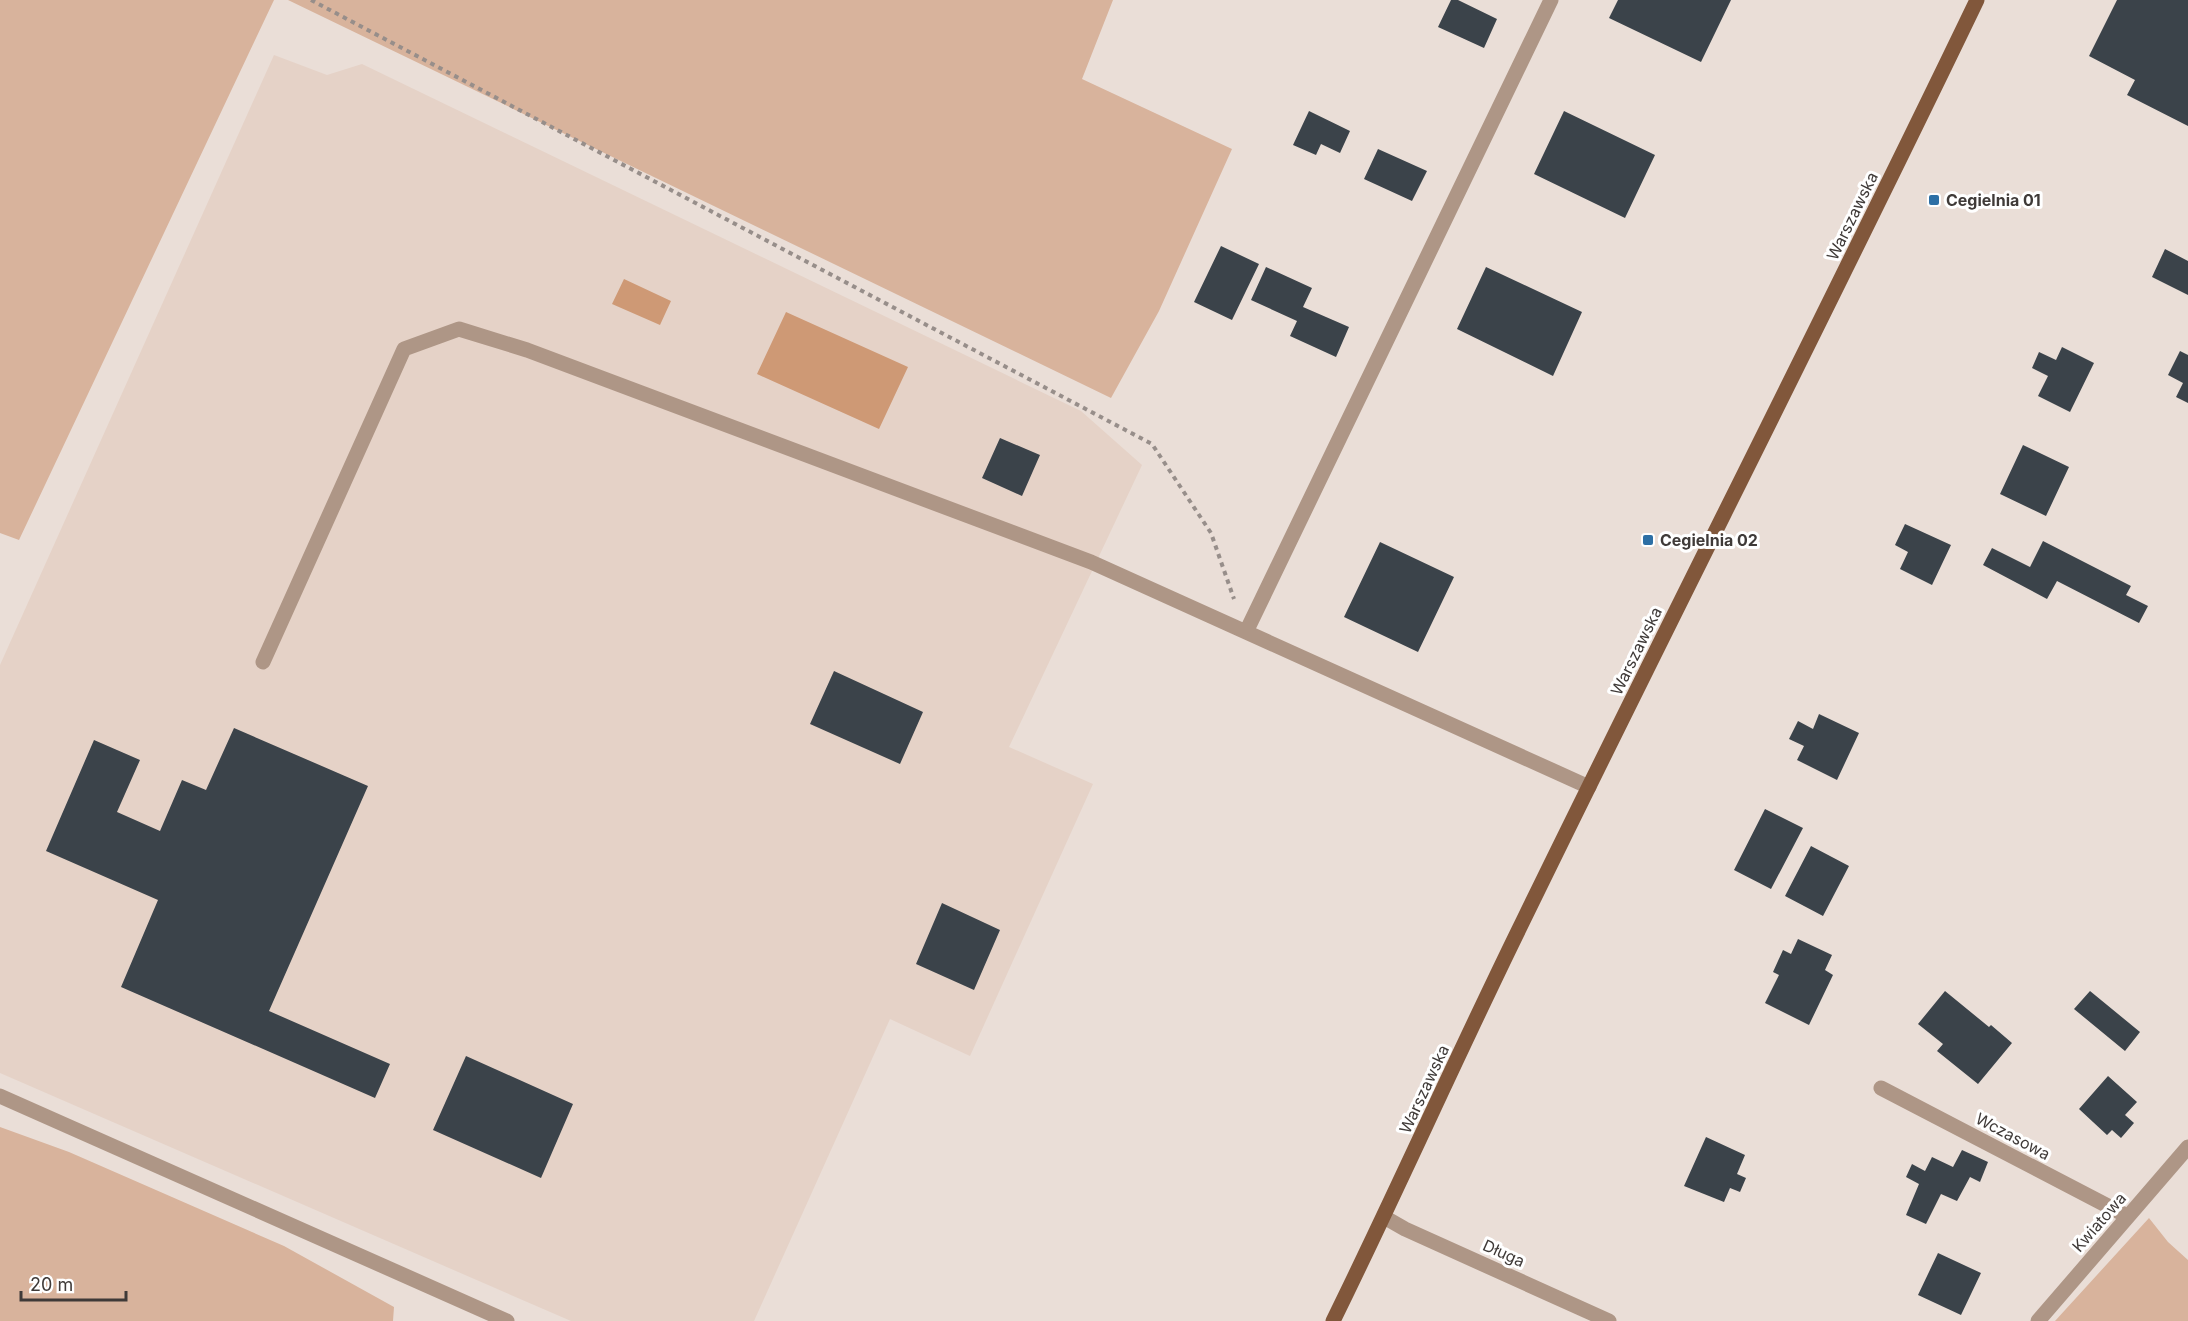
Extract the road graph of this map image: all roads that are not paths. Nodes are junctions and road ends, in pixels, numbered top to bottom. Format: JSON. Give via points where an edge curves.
{"nodes":[{"id":1,"x":1551,"y":0,"type":"edge"},
{"id":2,"x":1977,"y":0,"type":"edge"},
{"id":3,"x":1246,"y":632,"type":"junction"},
{"id":4,"x":263,"y":662,"type":"dead end"},
{"id":5,"x":1589,"y":787,"type":"junction"},
{"id":6,"x":1881,"y":1088,"type":"dead end"},
{"id":7,"x":0,"y":1096,"type":"edge"},
{"id":8,"x":2188,"y":1147,"type":"edge"},
{"id":9,"x":1384,"y":1216,"type":"junction"},
{"id":10,"x":2127,"y":1216,"type":"junction"},
{"id":11,"x":507,"y":1321,"type":"edge"},
{"id":12,"x":1333,"y":1321,"type":"edge"},
{"id":13,"x":1609,"y":1321,"type":"edge"},
{"id":14,"x":2038,"y":1321,"type":"edge"}],
"edges":[{"from":1,"to":3,"type":"street"},
{"from":2,"to":5,"type":"main road","name":"Warszawska"},
{"from":3,"to":4,"type":"street","via":[[1091,562],[526,350],[459,329],[404,349]]},
{"from":3,"to":5,"type":"street"},
{"from":5,"to":9,"type":"main road","name":"Warszawska"},
{"from":6,"to":10,"type":"street","name":"Wczasowa"},
{"from":7,"to":11,"type":"street"},
{"from":8,"to":10,"type":"street","name":"Kwiatowa"},
{"from":9,"to":12,"type":"main road","name":"Warszawska"},
{"from":9,"to":13,"type":"street","name":"Długa"},
{"from":10,"to":14,"type":"street","name":"Kwiatowa"}]}
